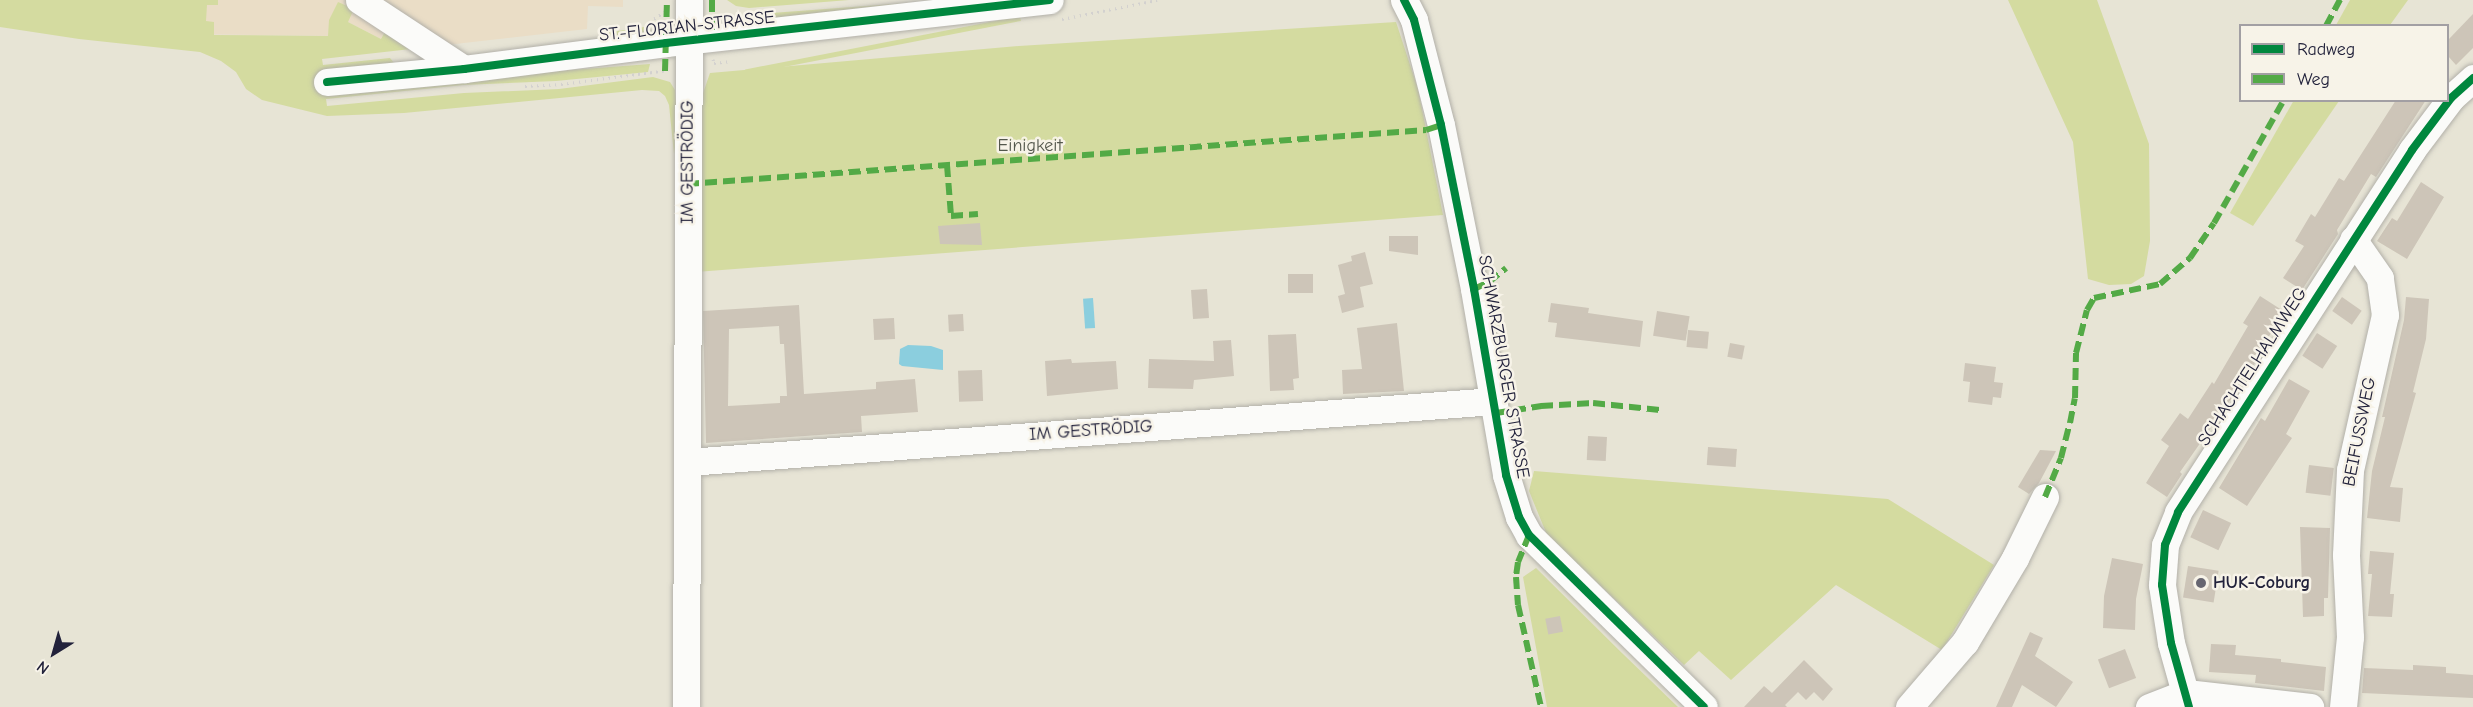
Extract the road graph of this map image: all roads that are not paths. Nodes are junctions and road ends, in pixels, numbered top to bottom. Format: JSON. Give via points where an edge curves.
{"nodes":[{"id":1,"x":358,"y":0,"type":"edge"},
{"id":2,"x":689,"y":0,"type":"edge"},
{"id":3,"x":1050,"y":0,"type":"edge"},
{"id":4,"x":1404,"y":0,"type":"edge"},
{"id":5,"x":689,"y":42,"type":"junction"},
{"id":6,"x":464,"y":69,"type":"junction"},
{"id":7,"x":2473,"y":78,"type":"edge"},
{"id":8,"x":327,"y":82,"type":"dead end"},
{"id":9,"x":2449,"y":101,"type":"edge"},
{"id":10,"x":2448,"y":102,"type":"edge"},
{"id":11,"x":2353,"y":238,"type":"junction"},
{"id":12,"x":1494,"y":401,"type":"junction"},
{"id":13,"x":688,"y":462,"type":"junction"},
{"id":14,"x":2045,"y":497,"type":"dead end"},
{"id":15,"x":2188,"y":700,"type":"edge"},
{"id":16,"x":686,"y":707,"type":"edge"},
{"id":17,"x":1704,"y":707,"type":"edge"},
{"id":18,"x":1910,"y":707,"type":"edge"},
{"id":19,"x":2149,"y":707,"type":"edge"},
{"id":20,"x":2310,"y":707,"type":"edge"},
{"id":21,"x":2343,"y":707,"type":"edge"}],
"edges":[{"from":1,"to":6,"type":"street"},
{"from":2,"to":5,"type":"street","name":"IM GESTRÖDIG"},
{"from":3,"to":5,"type":"street","name":"ST.-FLORIAN-STRASSE"},
{"from":4,"to":12,"type":"street","name":"SCHWARZBURGER STRASSE","via":[[1414,20],[1439,115]]},
{"from":5,"to":6,"type":"street","name":"ST.-FLORIAN-STRASSE"},
{"from":5,"to":13,"type":"street","name":"IM GESTRÖDIG"},
{"from":6,"to":8,"type":"street","name":"ST.-FLORIAN-STRASSE"},
{"from":7,"to":9,"type":"street","name":"SCHACHTELHALMWEG"},
{"from":10,"to":11,"type":"street","name":"SCHACHTELHALMWEG"},
{"from":11,"to":15,"type":"street","name":"SCHACHTELHALMWEG","via":[[2178,512],[2165,545],[2164,612]]},
{"from":11,"to":21,"type":"street","name":"BEIFUSSWEG","via":[[2380,278],[2385,315],[2350,470],[2346,555],[2350,637]]},
{"from":12,"to":13,"type":"street","name":"IM GESTRÖDIG"},
{"from":12,"to":17,"type":"street","name":"SCHWARZBURGER STRASSE","via":[[1506,475],[1529,535]]},
{"from":13,"to":16,"type":"street","name":"IM GESTRÖDIG"},
{"from":14,"to":18,"type":"street","via":[[2015,558],[1965,642]]},
{"from":15,"to":19,"type":"street"},
{"from":15,"to":20,"type":"street"}]}
